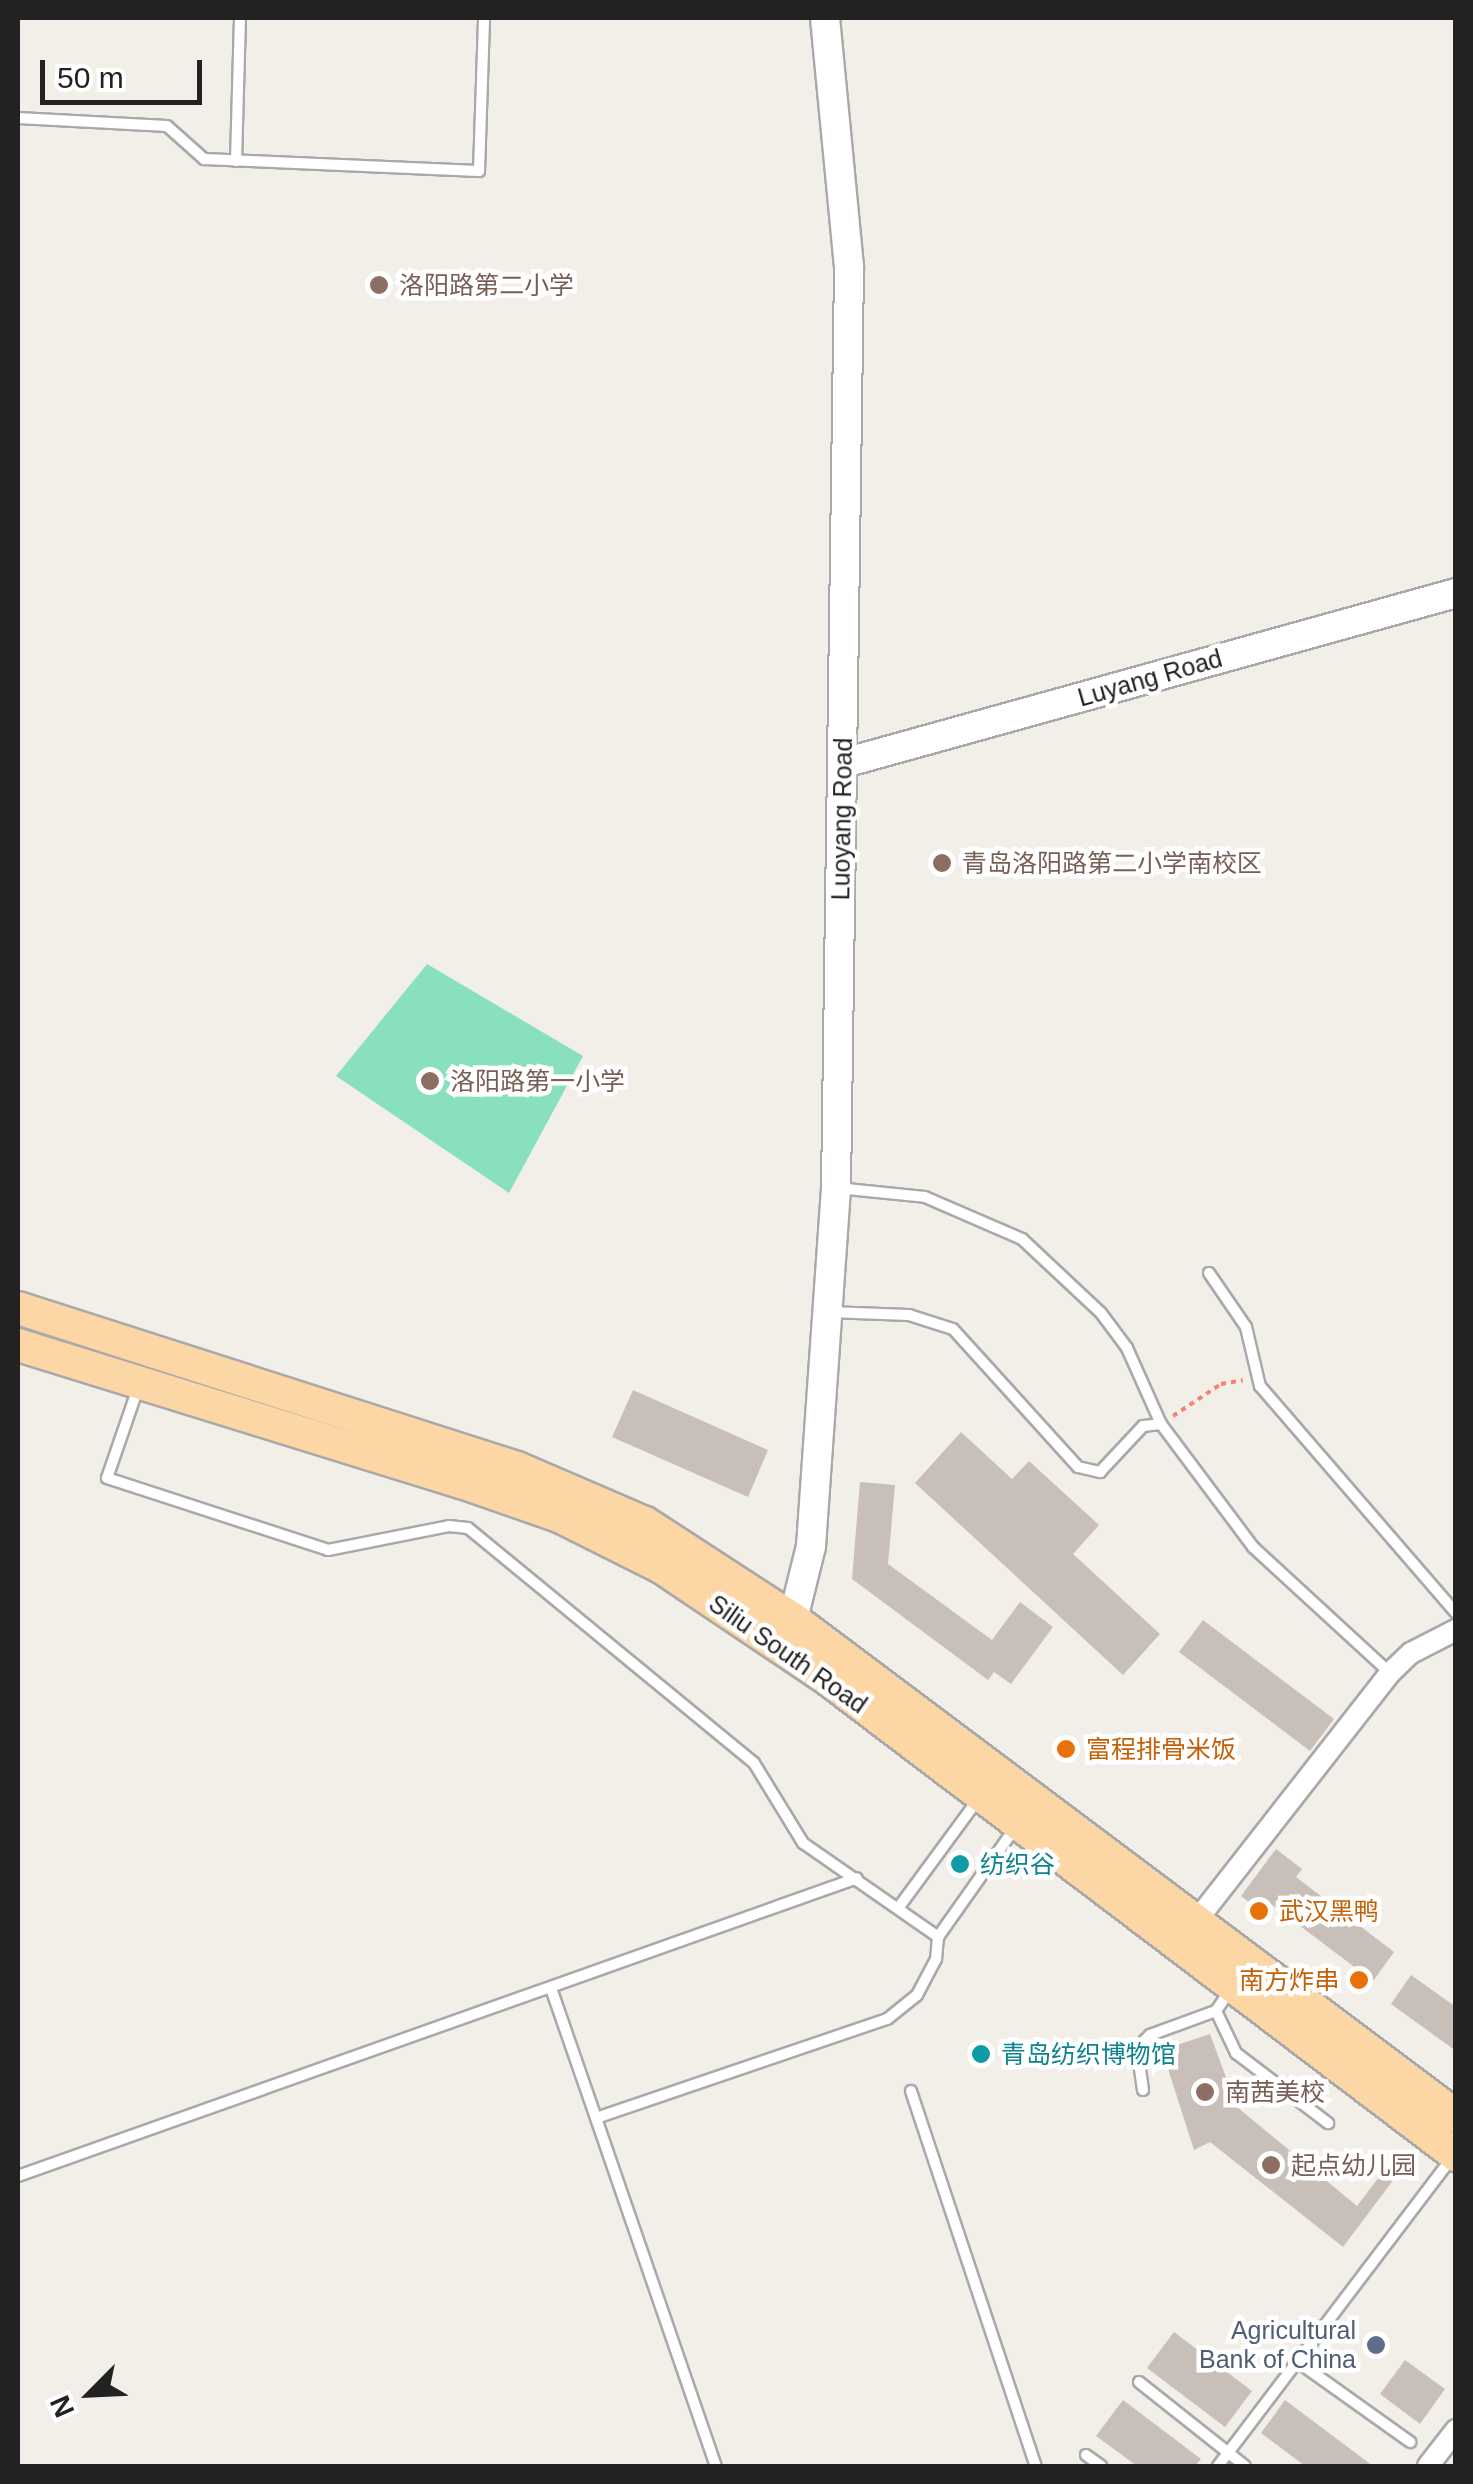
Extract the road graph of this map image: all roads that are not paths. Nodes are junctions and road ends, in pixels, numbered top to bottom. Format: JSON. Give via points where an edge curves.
{"nodes":[{"id":1,"x":240,"y":18,"type":"edge"},
{"id":2,"x":484,"y":18,"type":"edge"},
{"id":3,"x":826,"y":18,"type":"edge"},
{"id":4,"x":18,"y":118,"type":"edge"},
{"id":5,"x":236,"y":161,"type":"junction"},
{"id":6,"x":1456,"y":593,"type":"edge"},
{"id":7,"x":844,"y":763,"type":"junction"},
{"id":8,"x":836,"y":1188,"type":"junction"},
{"id":9,"x":1210,"y":1272,"type":"dead end"},
{"id":10,"x":18,"y":1308,"type":"edge"},
{"id":11,"x":827,"y":1312,"type":"junction"},
{"id":12,"x":18,"y":1345,"type":"edge"},
{"id":13,"x":140,"y":1382,"type":"junction"},
{"id":14,"x":1161,"y":1424,"type":"junction"},
{"id":15,"x":1456,"y":1613,"type":"edge"},
{"id":16,"x":785,"y":1630,"type":"junction"},
{"id":17,"x":1452,"y":1636,"type":"edge"},
{"id":18,"x":1390,"y":1674,"type":"junction"},
{"id":19,"x":990,"y":1783,"type":"junction"},
{"id":20,"x":1028,"y":1811,"type":"junction"},
{"id":21,"x":857,"y":1878,"type":"junction"},
{"id":22,"x":899,"y":1907,"type":"junction"},
{"id":23,"x":1197,"y":1920,"type":"junction"},
{"id":24,"x":938,"y":1937,"type":"junction"},
{"id":25,"x":552,"y":1991,"type":"junction"},
{"id":26,"x":1224,"y":1999,"type":"junction"},
{"id":27,"x":1142,"y":2090,"type":"dead end"},
{"id":28,"x":910,"y":2091,"type":"dead end"},
{"id":29,"x":1456,"y":2116,"type":"edge"},
{"id":30,"x":596,"y":2118,"type":"junction"},
{"id":31,"x":1328,"y":2122,"type":"dead end"},
{"id":32,"x":1455,"y":2155,"type":"edge"},
{"id":33,"x":18,"y":2176,"type":"edge"},
{"id":34,"x":1298,"y":2362,"type":"junction"},
{"id":35,"x":1139,"y":2382,"type":"dead end"},
{"id":36,"x":1456,"y":2430,"type":"edge"},
{"id":37,"x":1410,"y":2442,"type":"dead end"},
{"id":38,"x":1228,"y":2453,"type":"junction"},
{"id":39,"x":1086,"y":2455,"type":"dead end"},
{"id":40,"x":716,"y":2466,"type":"edge"},
{"id":41,"x":1036,"y":2466,"type":"edge"},
{"id":42,"x":1102,"y":2466,"type":"edge"},
{"id":43,"x":1218,"y":2466,"type":"edge"},
{"id":44,"x":1246,"y":2466,"type":"edge"},
{"id":45,"x":1428,"y":2466,"type":"edge"}],
"edges":[{"from":1,"to":5,"type":"lane"},
{"from":2,"to":5,"type":"lane","via":[[479,171]]},
{"from":3,"to":7,"type":"street","name":"Luoyang Road","via":[[849,267]]},
{"from":4,"to":5,"type":"lane","via":[[167,126],[204,159]]},
{"from":6,"to":7,"type":"street","name":"Luyang Road"},
{"from":7,"to":8,"type":"street","name":"Luoyang Road"},
{"from":8,"to":11,"type":"street","name":"Luoyang Road"},
{"from":8,"to":14,"type":"lane","via":[[925,1196],[1022,1238],[1101,1312],[1126,1348]]},
{"from":9,"to":15,"type":"lane","via":[[1251,1338],[1260,1386]]},
{"from":10,"to":16,"type":"main road","name":"Siliu South Road","via":[[571,1488],[645,1523]]},
{"from":11,"to":14,"type":"lane","via":[[909,1314],[953,1329],[1078,1467],[1100,1472],[1143,1426]]},
{"from":11,"to":16,"type":"street","name":"Luoyang Road","via":[[810,1546]]},
{"from":12,"to":13,"type":"main road","name":"Siliu South Road"},
{"from":13,"to":16,"type":"main road","name":"Siliu South Road","via":[[559,1516]]},
{"from":13,"to":21,"type":"lane","via":[[106,1478],[328,1550],[468,1528],[754,1763],[803,1842]]},
{"from":14,"to":18,"type":"lane","via":[[1253,1547]]},
{"from":16,"to":19,"type":"main road","name":"Siliu South Road"},
{"from":17,"to":18,"type":"street"},
{"from":18,"to":23,"type":"street"},
{"from":19,"to":20,"type":"main road","name":"Siliu South Road"},
{"from":19,"to":22,"type":"lane"},
{"from":20,"to":23,"type":"main road","name":"Siliu South Road"},
{"from":20,"to":24,"type":"lane"},
{"from":20,"to":26,"type":"main road","name":"Siliu South Road"},
{"from":21,"to":22,"type":"lane"},
{"from":21,"to":25,"type":"lane"},
{"from":22,"to":24,"type":"lane"},
{"from":23,"to":29,"type":"main road","name":"Siliu South Road"},
{"from":24,"to":30,"type":"lane","via":[[936,1959],[917,1996],[887,2019]]},
{"from":25,"to":30,"type":"lane"},
{"from":25,"to":33,"type":"lane"},
{"from":26,"to":27,"type":"lane","via":[[1137,2048]]},
{"from":26,"to":31,"type":"lane","via":[[1236,2052]]},
{"from":26,"to":32,"type":"main road","name":"Siliu South Road"},
{"from":28,"to":41,"type":"lane"},
{"from":30,"to":40,"type":"lane"},
{"from":32,"to":34,"type":"lane"},
{"from":34,"to":37,"type":"lane"},
{"from":34,"to":38,"type":"lane"},
{"from":35,"to":38,"type":"lane"},
{"from":36,"to":45,"type":"street"},
{"from":38,"to":43,"type":"lane"},
{"from":38,"to":44,"type":"lane"},
{"from":39,"to":42,"type":"lane"}]}
